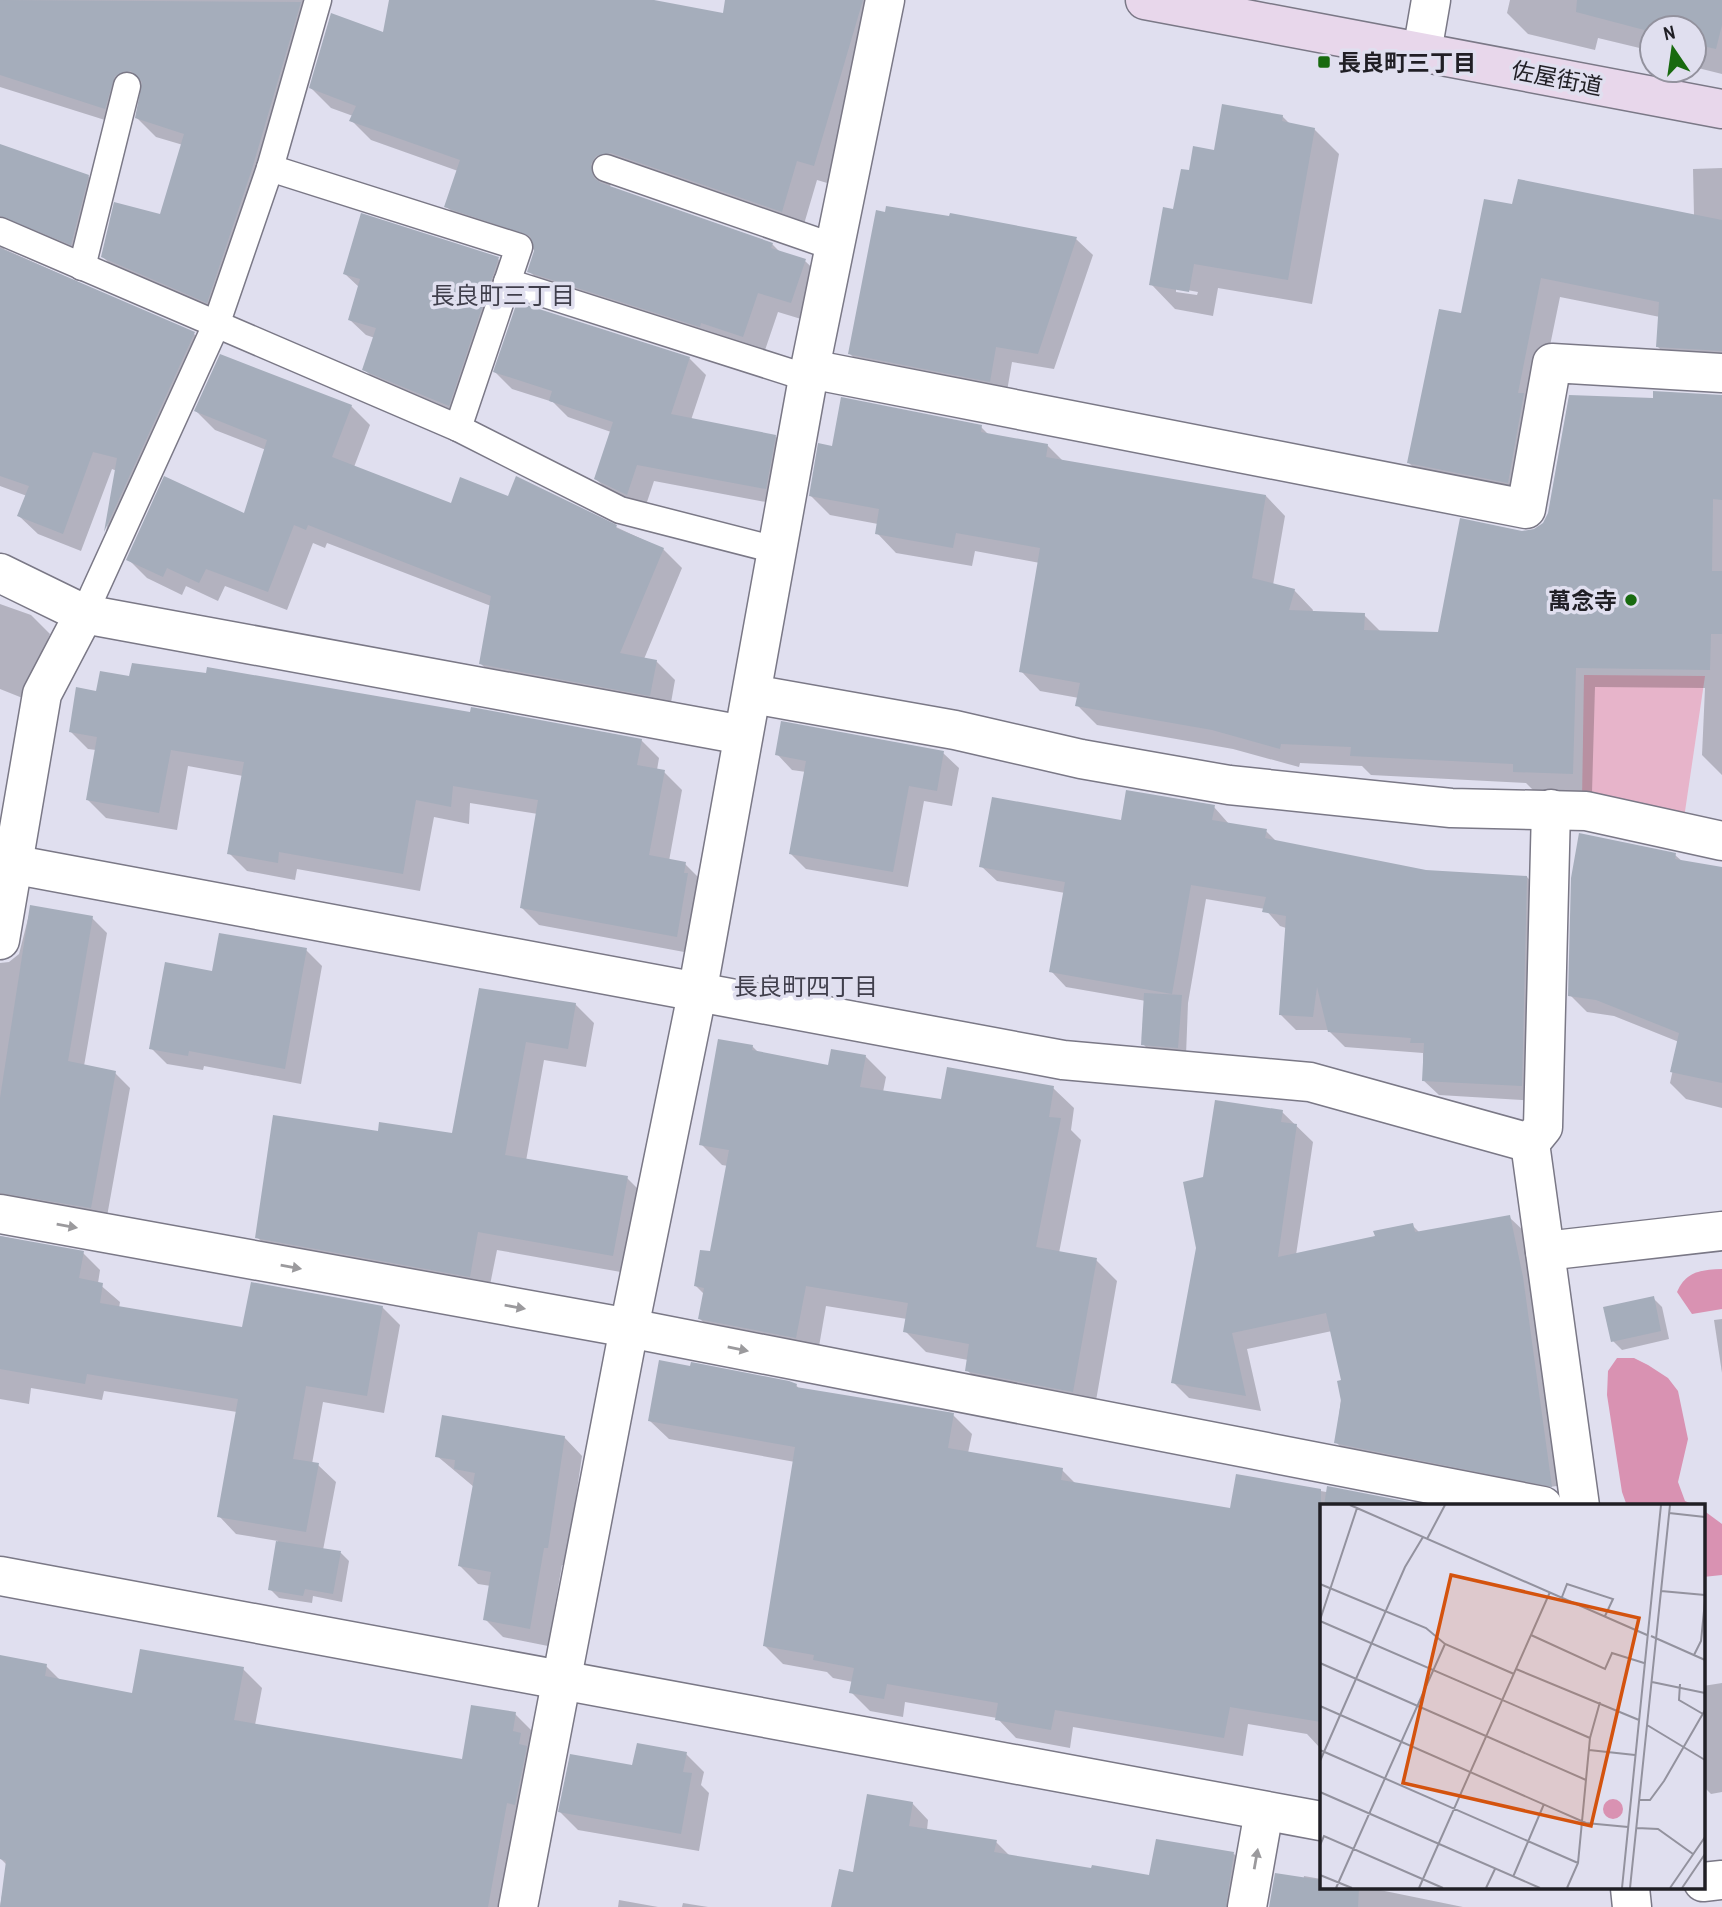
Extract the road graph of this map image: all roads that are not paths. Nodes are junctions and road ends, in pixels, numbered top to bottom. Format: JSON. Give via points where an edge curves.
{"nodes":[{"id":1,"x":318,"y":0,"type":"edge"},
{"id":2,"x":886,"y":0,"type":"edge"},
{"id":3,"x":1145,"y":0,"type":"edge"},
{"id":4,"x":1432,"y":0,"type":"edge"},
{"id":5,"x":1422,"y":52,"type":"junction"},
{"id":6,"x":127,"y":86,"type":"dead end"},
{"id":7,"x":1722,"y":109,"type":"edge"},
{"id":8,"x":270,"y":167,"type":"junction"},
{"id":9,"x":606,"y":168,"type":"dead end"},
{"id":10,"x":0,"y":231,"type":"edge"},
{"id":11,"x":834,"y":247,"type":"junction"},
{"id":12,"x":82,"y":267,"type":"junction"},
{"id":13,"x":508,"y":282,"type":"junction"},
{"id":14,"x":216,"y":325,"type":"junction"},
{"id":15,"x":809,"y":373,"type":"junction"},
{"id":16,"x":1722,"y":373,"type":"edge"},
{"id":17,"x":458,"y":428,"type":"junction"},
{"id":18,"x":776,"y":550,"type":"junction"},
{"id":19,"x":0,"y":573,"type":"edge"},
{"id":20,"x":84,"y":614,"type":"junction"},
{"id":21,"x":752,"y":694,"type":"junction"},
{"id":22,"x":743,"y":735,"type":"junction"},
{"id":23,"x":1551,"y":809,"type":"junction"},
{"id":24,"x":1722,"y":841,"type":"edge"},
{"id":25,"x":7,"y":864,"type":"edge"},
{"id":26,"x":0,"y":940,"type":"edge"},
{"id":27,"x":697,"y":994,"type":"junction"},
{"id":28,"x":1530,"y":1143,"type":"junction"},
{"id":29,"x":0,"y":1214,"type":"edge"},
{"id":30,"x":1722,"y":1231,"type":"edge"},
{"id":31,"x":1545,"y":1251,"type":"junction"},
{"id":32,"x":629,"y":1328,"type":"junction"},
{"id":33,"x":1533,"y":1504,"type":"edge"},
{"id":34,"x":1580,"y":1504,"type":"edge"},
{"id":35,"x":0,"y":1576,"type":"edge"},
{"id":36,"x":562,"y":1680,"type":"junction"},
{"id":37,"x":1264,"y":1811,"type":"junction"},
{"id":38,"x":1320,"y":1821,"type":"edge"},
{"id":39,"x":1722,"y":1880,"type":"edge"},
{"id":40,"x":1704,"y":1882,"type":"edge"},
{"id":41,"x":518,"y":1907,"type":"edge"},
{"id":42,"x":1247,"y":1907,"type":"edge"}],
"edges":[{"from":1,"to":8,"type":"lane"},
{"from":2,"to":11,"type":"street"},
{"from":3,"to":5,"type":"street","name":"佐屋街道"},
{"from":4,"to":5,"type":"street"},
{"from":5,"to":7,"type":"street","name":"佐屋街道"},
{"from":6,"to":12,"type":"lane"},
{"from":8,"to":13,"type":"lane","via":[[519,247]]},
{"from":8,"to":14,"type":"lane"},
{"from":9,"to":11,"type":"lane"},
{"from":10,"to":12,"type":"lane"},
{"from":11,"to":15,"type":"street"},
{"from":12,"to":14,"type":"lane"},
{"from":13,"to":15,"type":"lane"},
{"from":13,"to":17,"type":"lane"},
{"from":14,"to":17,"type":"lane"},
{"from":14,"to":20,"type":"lane"},
{"from":15,"to":16,"type":"street","via":[[1526,509],[1552,363]]},
{"from":15,"to":18,"type":"street"},
{"from":17,"to":18,"type":"lane","via":[[620,510]]},
{"from":18,"to":21,"type":"street"},
{"from":19,"to":20,"type":"street"},
{"from":20,"to":22,"type":"street"},
{"from":20,"to":25,"type":"street","via":[[42,694]]},
{"from":21,"to":22,"type":"street"},
{"from":21,"to":23,"type":"street","via":[[1229,785],[1451,808]]},
{"from":22,"to":27,"type":"street"},
{"from":23,"to":24,"type":"street","via":[[1586,811]]},
{"from":23,"to":28,"type":"street","via":[[1543,1127]]},
{"from":25,"to":26,"type":"street"},
{"from":25,"to":27,"type":"street"},
{"from":27,"to":28,"type":"street","via":[[1063,1060],[1310,1082]]},
{"from":27,"to":32,"type":"street"},
{"from":28,"to":31,"type":"street"},
{"from":29,"to":32,"type":"street","one_way":true},
{"from":30,"to":31,"type":"street"},
{"from":31,"to":34,"type":"street"},
{"from":32,"to":33,"type":"street","one_way":true},
{"from":32,"to":36,"type":"street"},
{"from":35,"to":36,"type":"street"},
{"from":36,"to":37,"type":"street"},
{"from":36,"to":41,"type":"street"},
{"from":37,"to":38,"type":"street"},
{"from":42,"to":37,"type":"street","one_way":true},
{"from":39,"to":40,"type":"street"}]}
